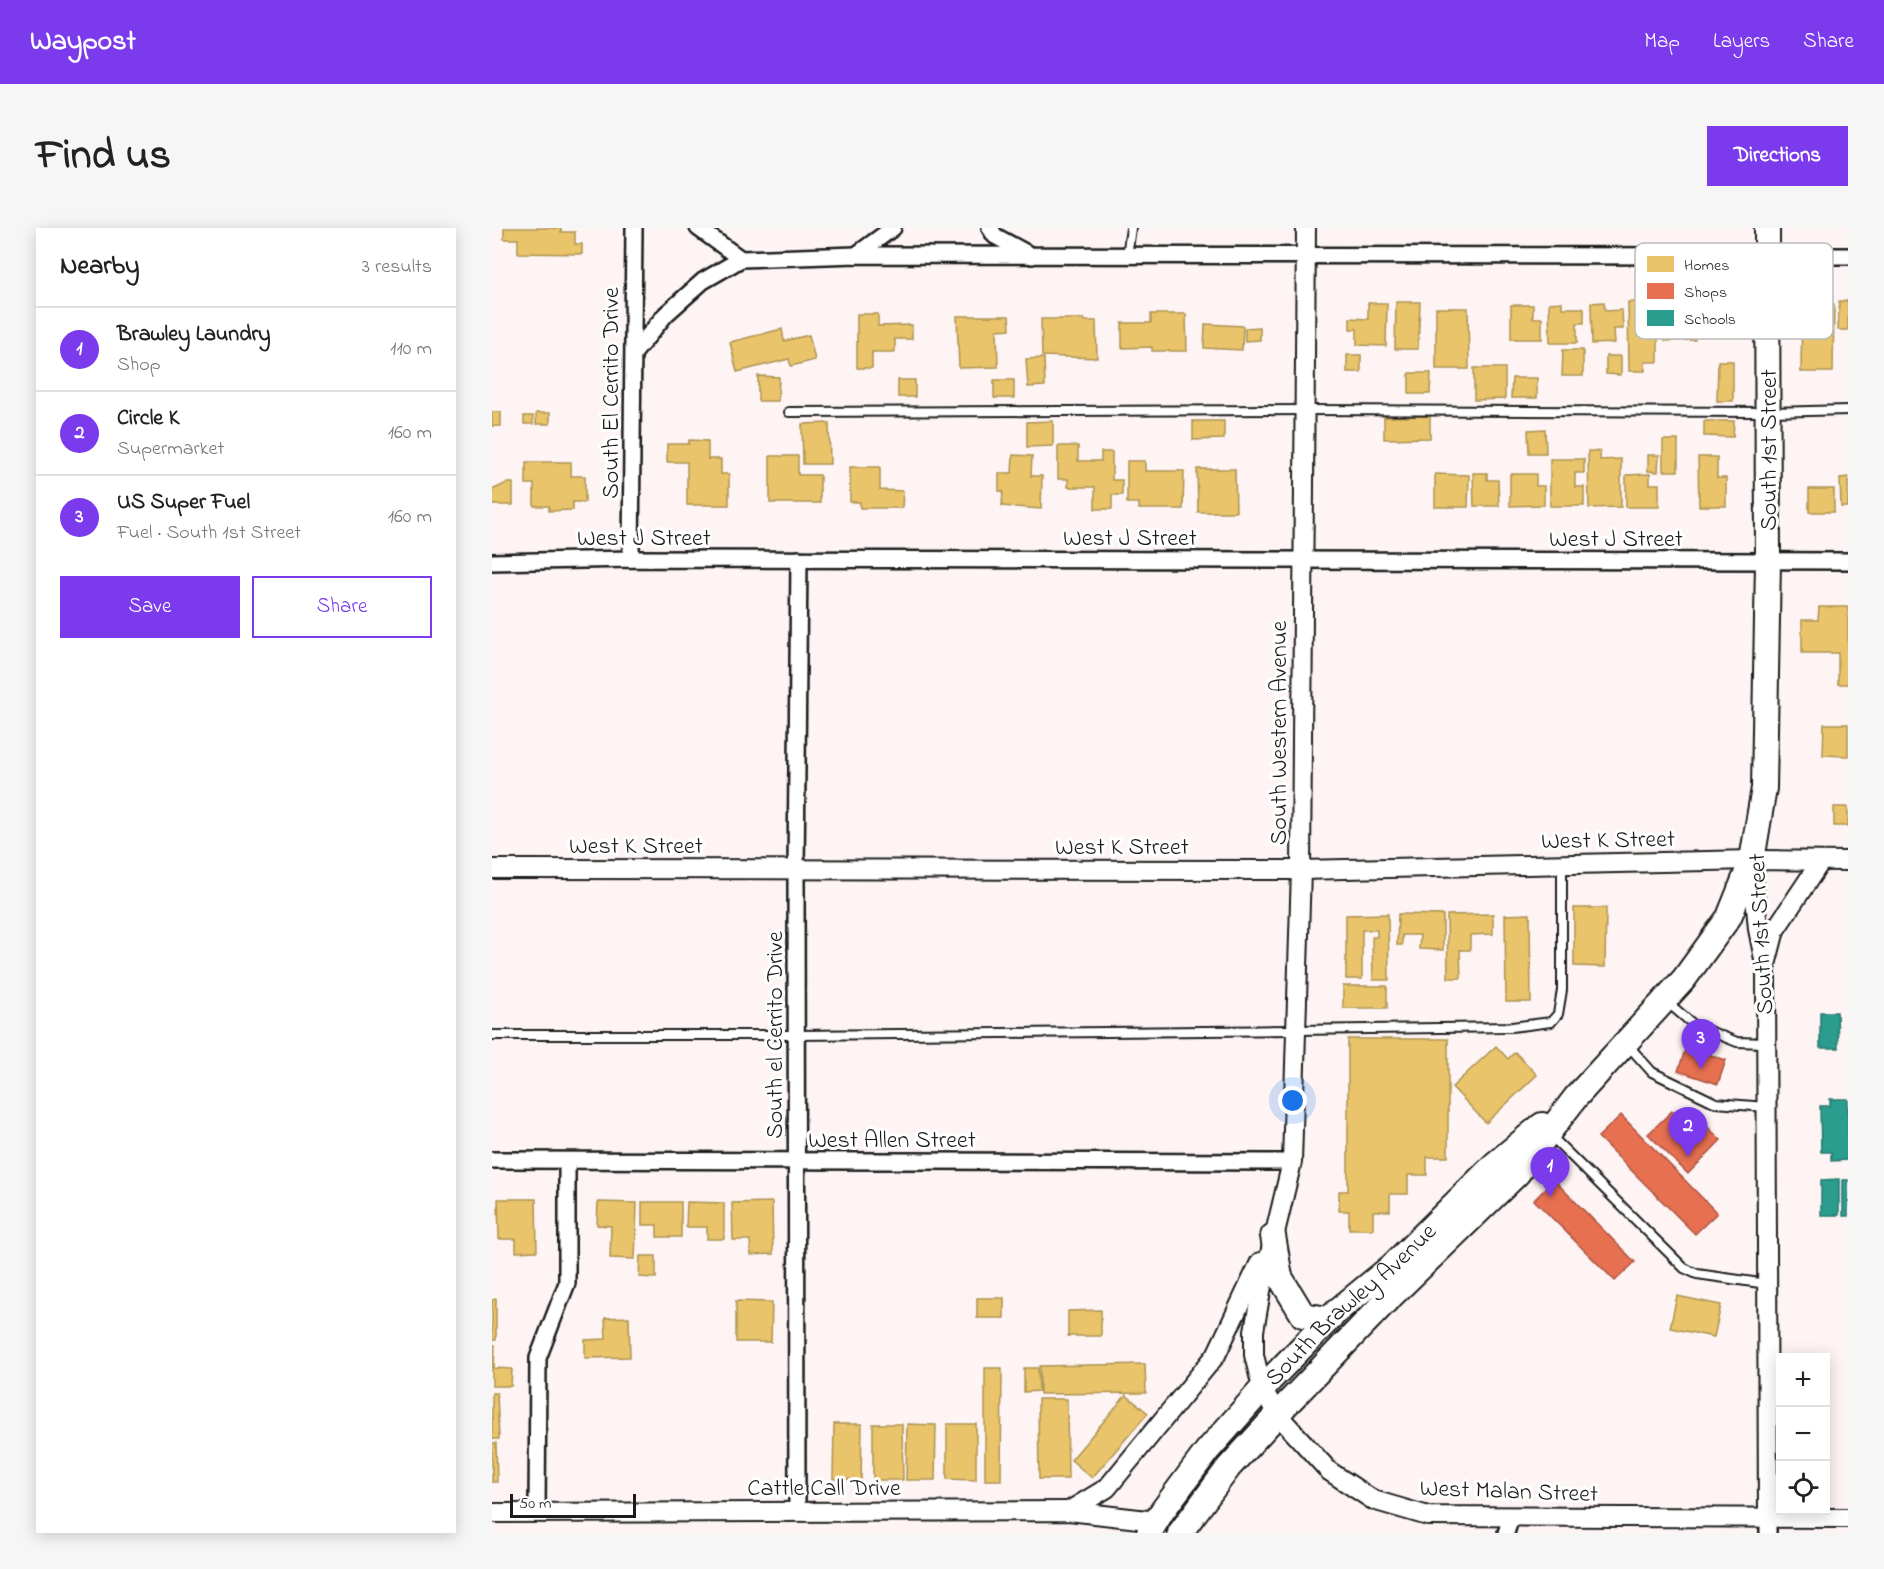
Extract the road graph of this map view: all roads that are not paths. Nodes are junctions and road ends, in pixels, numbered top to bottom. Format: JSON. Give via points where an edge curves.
{"nodes":[{"id":1,"x":634,"y":228,"type":"edge"},
{"id":2,"x":698,"y":228,"type":"edge"},
{"id":3,"x":893,"y":228,"type":"edge"},
{"id":4,"x":990,"y":228,"type":"edge"},
{"id":5,"x":1131,"y":228,"type":"edge"},
{"id":6,"x":1306,"y":228,"type":"edge"},
{"id":7,"x":1306,"y":254,"type":"junction"},
{"id":8,"x":856,"y":255,"type":"junction"},
{"id":9,"x":1635,"y":255,"type":"edge"},
{"id":10,"x":1033,"y":256,"type":"junction"},
{"id":11,"x":1127,"y":256,"type":"junction"},
{"id":12,"x":1833,"y":256,"type":"edge"},
{"id":13,"x":1848,"y":256,"type":"edge"},
{"id":14,"x":741,"y":259,"type":"junction"},
{"id":15,"x":1768,"y":339,"type":"edge"},
{"id":16,"x":634,"y":353,"type":"junction"},
{"id":17,"x":1305,"y":410,"type":"junction"},
{"id":18,"x":1848,"y":410,"type":"edge"},
{"id":19,"x":789,"y":412,"type":"dead end"},
{"id":20,"x":1768,"y":412,"type":"junction"},
{"id":21,"x":632,"y":559,"type":"junction"},
{"id":22,"x":799,"y":559,"type":"junction"},
{"id":23,"x":1303,"y":560,"type":"junction"},
{"id":24,"x":492,"y":561,"type":"edge"},
{"id":25,"x":1768,"y":561,"type":"junction"},
{"id":26,"x":1848,"y":561,"type":"edge"},
{"id":27,"x":1752,"y":860,"type":"junction"},
{"id":28,"x":1821,"y":861,"type":"junction"},
{"id":29,"x":1848,"y":861,"type":"edge"},
{"id":30,"x":1562,"y":864,"type":"junction"},
{"id":31,"x":492,"y":869,"type":"edge"},
{"id":32,"x":796,"y":870,"type":"junction"},
{"id":33,"x":1301,"y":870,"type":"junction"},
{"id":34,"x":1766,"y":969,"type":"junction"},
{"id":35,"x":1665,"y":1000,"type":"junction"},
{"id":36,"x":1296,"y":1030,"type":"junction"},
{"id":37,"x":492,"y":1035,"type":"edge"},
{"id":38,"x":797,"y":1035,"type":"junction"},
{"id":39,"x":1626,"y":1043,"type":"junction"},
{"id":40,"x":1766,"y":1043,"type":"junction"},
{"id":41,"x":1576,"y":1097,"type":"junction"},
{"id":42,"x":1766,"y":1107,"type":"junction"},
{"id":43,"x":1548,"y":1133,"type":"junction"},
{"id":44,"x":492,"y":1160,"type":"edge"},
{"id":45,"x":567,"y":1161,"type":"junction"},
{"id":46,"x":797,"y":1161,"type":"junction"},
{"id":47,"x":1292,"y":1162,"type":"junction"},
{"id":48,"x":1273,"y":1236,"type":"junction"},
{"id":49,"x":1767,"y":1284,"type":"junction"},
{"id":50,"x":1328,"y":1319,"type":"junction"},
{"id":51,"x":1262,"y":1388,"type":"junction"},
{"id":52,"x":1277,"y":1414,"type":"junction"},
{"id":53,"x":797,"y":1510,"type":"junction"},
{"id":54,"x":1069,"y":1511,"type":"junction"},
{"id":55,"x":537,"y":1512,"type":"junction"},
{"id":56,"x":492,"y":1513,"type":"edge"},
{"id":57,"x":1848,"y":1518,"type":"edge"},
{"id":58,"x":1508,"y":1525,"type":"edge"},
{"id":59,"x":1768,"y":1525,"type":"edge"},
{"id":60,"x":1152,"y":1527,"type":"edge"},
{"id":61,"x":1180,"y":1533,"type":"edge"}],
"edges":[{"from":1,"to":16,"type":"street","name":"South El Cerrito Drive"},
{"from":2,"to":14,"type":"street"},
{"from":3,"to":8,"type":"street"},
{"from":4,"to":10,"type":"street","via":[[995,236]]},
{"from":5,"to":11,"type":"lane"},
{"from":6,"to":7,"type":"street","name":"South Western Avenue"},
{"from":7,"to":9,"type":"street"},
{"from":7,"to":11,"type":"street"},
{"from":7,"to":17,"type":"street","name":"South Western Avenue"},
{"from":8,"to":10,"type":"street"},
{"from":8,"to":14,"type":"street"},
{"from":10,"to":11,"type":"street"},
{"from":12,"to":13,"type":"street"},
{"from":14,"to":16,"type":"street","via":[[703,281],[666,314]]},
{"from":15,"to":20,"type":"highway","name":"South 1st Street"},
{"from":16,"to":21,"type":"street","name":"South El Cerrito Drive"},
{"from":17,"to":19,"type":"lane"},
{"from":17,"to":20,"type":"lane"},
{"from":17,"to":23,"type":"street","name":"South Western Avenue"},
{"from":18,"to":20,"type":"lane"},
{"from":20,"to":25,"type":"highway","name":"South 1st Street"},
{"from":21,"to":22,"type":"street","name":"West J Street"},
{"from":21,"to":24,"type":"street","name":"West J Street"},
{"from":22,"to":23,"type":"street","name":"West J Street"},
{"from":22,"to":32,"type":"street","name":"South el Cerrito Drive"},
{"from":23,"to":25,"type":"street","name":"West J Street"},
{"from":23,"to":33,"type":"street","name":"South Western Avenue"},
{"from":25,"to":26,"type":"street","name":"West J Street"},
{"from":25,"to":27,"type":"highway","name":"South 1st Street","via":[[1764,788]]},
{"from":27,"to":28,"type":"street","name":"West K Street"},
{"from":27,"to":30,"type":"street","name":"West K Street"},
{"from":27,"to":34,"type":"street","name":"South 1st Street"},
{"from":27,"to":35,"type":"highway","name":"South Brawley Avenue","via":[[1729,917]]},
{"from":28,"to":29,"type":"street","name":"West K Street"},
{"from":28,"to":34,"type":"street","via":[[1775,930]]},
{"from":30,"to":33,"type":"street","name":"West K Street"},
{"from":30,"to":36,"type":"lane","via":[[1562,990],[1558,1014],[1551,1022],[1512,1027]]},
{"from":31,"to":32,"type":"street","name":"West K Street"},
{"from":32,"to":33,"type":"street","name":"West K Street"},
{"from":32,"to":38,"type":"street","name":"South el Cerrito Drive"},
{"from":33,"to":36,"type":"street","name":"South Western Avenue"},
{"from":34,"to":40,"type":"street","name":"South 1st Street"},
{"from":35,"to":39,"type":"highway","name":"South Brawley Avenue"},
{"from":35,"to":40,"type":"lane","via":[[1694,1025],[1737,1042]]},
{"from":36,"to":38,"type":"lane"},
{"from":36,"to":47,"type":"street","name":"South Western Avenue"},
{"from":37,"to":38,"type":"lane"},
{"from":38,"to":46,"type":"street","name":"South el Cerrito Drive"},
{"from":39,"to":41,"type":"highway","name":"South Brawley Avenue"},
{"from":39,"to":42,"type":"lane","via":[[1652,1072],[1716,1103]]},
{"from":40,"to":42,"type":"street","name":"South 1st Street"},
{"from":41,"to":43,"type":"highway","name":"South Brawley Avenue"},
{"from":41,"to":50,"type":"highway","name":"South Brawley Avenue","via":[[1495,1164],[1392,1266]]},
{"from":42,"to":49,"type":"street","name":"South 1st Street"},
{"from":43,"to":49,"type":"lane","via":[[1684,1268],[1697,1274]]},
{"from":43,"to":52,"type":"highway","name":"South Brawley Avenue","via":[[1516,1174]]},
{"from":44,"to":45,"type":"street","name":"West Allen Street"},
{"from":45,"to":46,"type":"street","name":"West Allen Street"},
{"from":45,"to":55,"type":"street","via":[[567,1282],[538,1358]]},
{"from":46,"to":47,"type":"street","name":"West Allen Street"},
{"from":46,"to":53,"type":"street","name":"South el Cerrito Drive"},
{"from":47,"to":48,"type":"street","name":"South Western Avenue"},
{"from":48,"to":50,"type":"highway","via":[[1280,1277],[1303,1315]]},
{"from":48,"to":51,"type":"street","name":"South Western Avenue","via":[[1254,1331],[1254,1355]]},
{"from":48,"to":54,"type":"street","name":"South Western Avenue","via":[[1216,1355],[1107,1488]]},
{"from":49,"to":59,"type":"street","name":"South 1st Street"},
{"from":50,"to":51,"type":"highway","name":"South Brawley Avenue"},
{"from":51,"to":52,"type":"street","name":"West Malan Street"},
{"from":51,"to":60,"type":"highway","name":"South Brawley Avenue","via":[[1207,1451]]},
{"from":52,"to":58,"type":"street","name":"West Malan Street","via":[[1329,1471],[1373,1500],[1428,1516]]},
{"from":52,"to":61,"type":"highway","name":"South Brawley Avenue","via":[[1229,1467]]},
{"from":53,"to":54,"type":"street","name":"Cattle Call Drive"},
{"from":53,"to":55,"type":"street","name":"Cattle Call Drive"},
{"from":54,"to":60,"type":"street","name":"Cattle Call Drive"},
{"from":55,"to":56,"type":"street","name":"Cattle Call Drive"},
{"from":57,"to":59,"type":"street","name":"West Malan Street"},
{"from":58,"to":59,"type":"street","name":"West Malan Street"}]}
